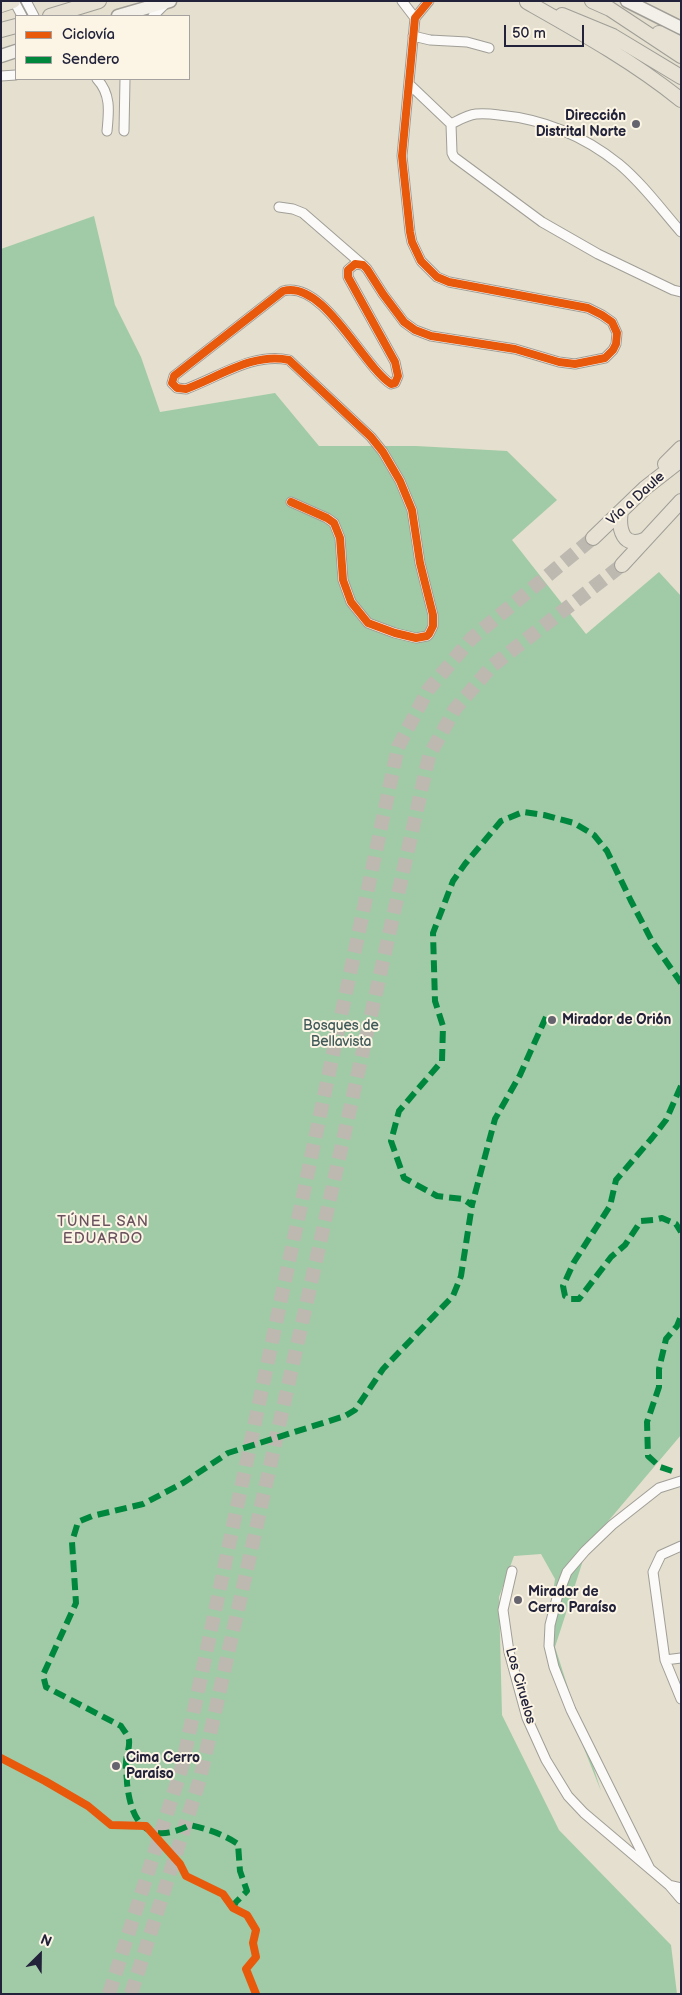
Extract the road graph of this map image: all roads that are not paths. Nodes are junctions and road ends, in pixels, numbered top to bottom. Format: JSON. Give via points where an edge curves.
{"nodes":[{"id":1,"x":13,"y":1,"type":"edge"},
{"id":2,"x":26,"y":1,"type":"edge"},
{"id":3,"x":99,"y":1,"type":"edge"},
{"id":4,"x":169,"y":1,"type":"edge"},
{"id":5,"x":402,"y":1,"type":"edge"},
{"id":6,"x":429,"y":1,"type":"edge"},
{"id":7,"x":592,"y":1,"type":"edge"},
{"id":8,"x":627,"y":1,"type":"edge"},
{"id":9,"x":526,"y":2,"type":"edge"},
{"id":10,"x":1,"y":5,"type":"edge"},
{"id":11,"x":610,"y":9,"type":"junction"},
{"id":12,"x":21,"y":15,"type":"edge"},
{"id":13,"x":33,"y":15,"type":"edge"},
{"id":14,"x":54,"y":15,"type":"edge"},
{"id":15,"x":121,"y":15,"type":"edge"},
{"id":16,"x":154,"y":15,"type":"edge"},
{"id":17,"x":415,"y":18,"type":"junction"},
{"id":18,"x":681,"y":28,"type":"edge"},
{"id":19,"x":413,"y":36,"type":"junction"},
{"id":20,"x":681,"y":44,"type":"edge"},
{"id":21,"x":490,"y":48,"type":"dead end"},
{"id":22,"x":15,"y":51,"type":"edge"},
{"id":23,"x":1,"y":56,"type":"edge"},
{"id":24,"x":681,"y":56,"type":"edge"},
{"id":25,"x":15,"y":74,"type":"edge"},
{"id":26,"x":1,"y":76,"type":"edge"},
{"id":27,"x":681,"y":77,"type":"edge"},
{"id":28,"x":98,"y":80,"type":"edge"},
{"id":29,"x":125,"y":80,"type":"edge"},
{"id":30,"x":409,"y":84,"type":"junction"},
{"id":31,"x":681,"y":100,"type":"edge"},
{"id":32,"x":451,"y":124,"type":"junction"},
{"id":33,"x":107,"y":131,"type":"dead end"},
{"id":34,"x":124,"y":131,"type":"dead end"},
{"id":35,"x":279,"y":207,"type":"dead end"},
{"id":36,"x":681,"y":232,"type":"edge"},
{"id":37,"x":364,"y":266,"type":"junction"},
{"id":38,"x":681,"y":292,"type":"edge"},
{"id":39,"x":681,"y":448,"type":"edge"},
{"id":40,"x":681,"y":460,"type":"edge"},
{"id":41,"x":645,"y":488,"type":"junction"},
{"id":42,"x":291,"y":502,"type":"dead end"},
{"id":43,"x":681,"y":503,"type":"edge"},
{"id":44,"x":621,"y":511,"type":"junction"},
{"id":45,"x":593,"y":538,"type":"tunnel mouth"},
{"id":46,"x":646,"y":539,"type":"junction"},
{"id":47,"x":622,"y":565,"type":"tunnel mouth"},
{"id":48,"x":681,"y":1481,"type":"edge"},
{"id":49,"x":681,"y":1546,"type":"edge"},
{"id":50,"x":512,"y":1571,"type":"dead end"},
{"id":51,"x":681,"y":1658,"type":"edge"},
{"id":52,"x":665,"y":1660,"type":"junction"},
{"id":53,"x":681,"y":1699,"type":"edge"},
{"id":54,"x":650,"y":1868,"type":"junction"},
{"id":55,"x":669,"y":1885,"type":"junction"},
{"id":56,"x":681,"y":1888,"type":"edge"},
{"id":57,"x":681,"y":1900,"type":"edge"}],
"edges":[{"from":1,"to":10,"type":"main road"},
{"from":1,"to":12,"type":"street"},
{"from":2,"to":13,"type":"street"},
{"from":3,"to":14,"type":"main road"},
{"from":4,"to":15,"type":"main road"},
{"from":4,"to":16,"type":"street"},
{"from":5,"to":17,"type":"street"},
{"from":6,"to":17,"type":"street"},
{"from":7,"to":11,"type":"main road"},
{"from":8,"to":18,"type":"main road"},
{"from":9,"to":27,"type":"main road","via":[[606,32]]},
{"from":9,"to":31,"type":"main road","via":[[636,66]]},
{"from":11,"to":20,"type":"main road"},
{"from":11,"to":24,"type":"main road"},
{"from":17,"to":19,"type":"street"},
{"from":19,"to":21,"type":"street"},
{"from":19,"to":30,"type":"street"},
{"from":22,"to":23,"type":"main road"},
{"from":25,"to":26,"type":"street"},
{"from":28,"to":33,"type":"street","via":[[108,96]]},
{"from":29,"to":34,"type":"street"},
{"from":30,"to":32,"type":"street"},
{"from":30,"to":37,"type":"street","via":[[403,168],[412,242],[425,266],[448,282],[592,310],[612,322],[617,333],[616,344],[605,358],[571,364],[524,351],[432,336],[404,322]]},
{"from":32,"to":36,"type":"street","via":[[479,113],[542,122],[575,135],[620,164]]},
{"from":32,"to":38,"type":"street","via":[[454,157],[542,222],[598,254]]},
{"from":35,"to":37,"type":"street","via":[[303,213]]},
{"from":37,"to":42,"type":"street","via":[[357,264],[351,267],[348,277],[395,362],[398,374],[395,383],[388,382],[317,300],[291,290],[283,291],[263,306],[174,376],[172,382],[177,388],[186,389],[255,361],[285,359],[358,424],[383,452],[412,510],[420,564],[433,615],[429,634],[416,638],[368,623],[346,591],[340,538],[334,523]]},
{"from":39,"to":41,"type":"main road"},
{"from":40,"to":41,"type":"main road","name":"Vía a Daule"},
{"from":41,"to":44,"type":"main road","name":"Vía a Daule"},
{"from":43,"to":46,"type":"main road"},
{"from":44,"to":45,"type":"main road","name":"Vía a Daule"},
{"from":44,"to":46,"type":"main road","via":[[620,528],[625,537],[634,542]]},
{"from":46,"to":47,"type":"main road"},
{"from":48,"to":54,"type":"street","via":[[659,1488],[585,1551],[567,1572],[550,1624],[549,1646],[554,1667],[571,1710]]},
{"from":49,"to":52,"type":"street","via":[[661,1555],[653,1572]]},
{"from":50,"to":54,"type":"street","name":"Los Ciruelos","via":[[503,1610],[509,1652],[527,1718],[546,1760],[568,1796],[584,1813]]},
{"from":51,"to":52,"type":"street"},
{"from":52,"to":53,"type":"street"},
{"from":54,"to":55,"type":"street","name":"Los Ciruelos"},
{"from":55,"to":56,"type":"street","name":"Los Ciruelos"},
{"from":55,"to":57,"type":"street"}]}
